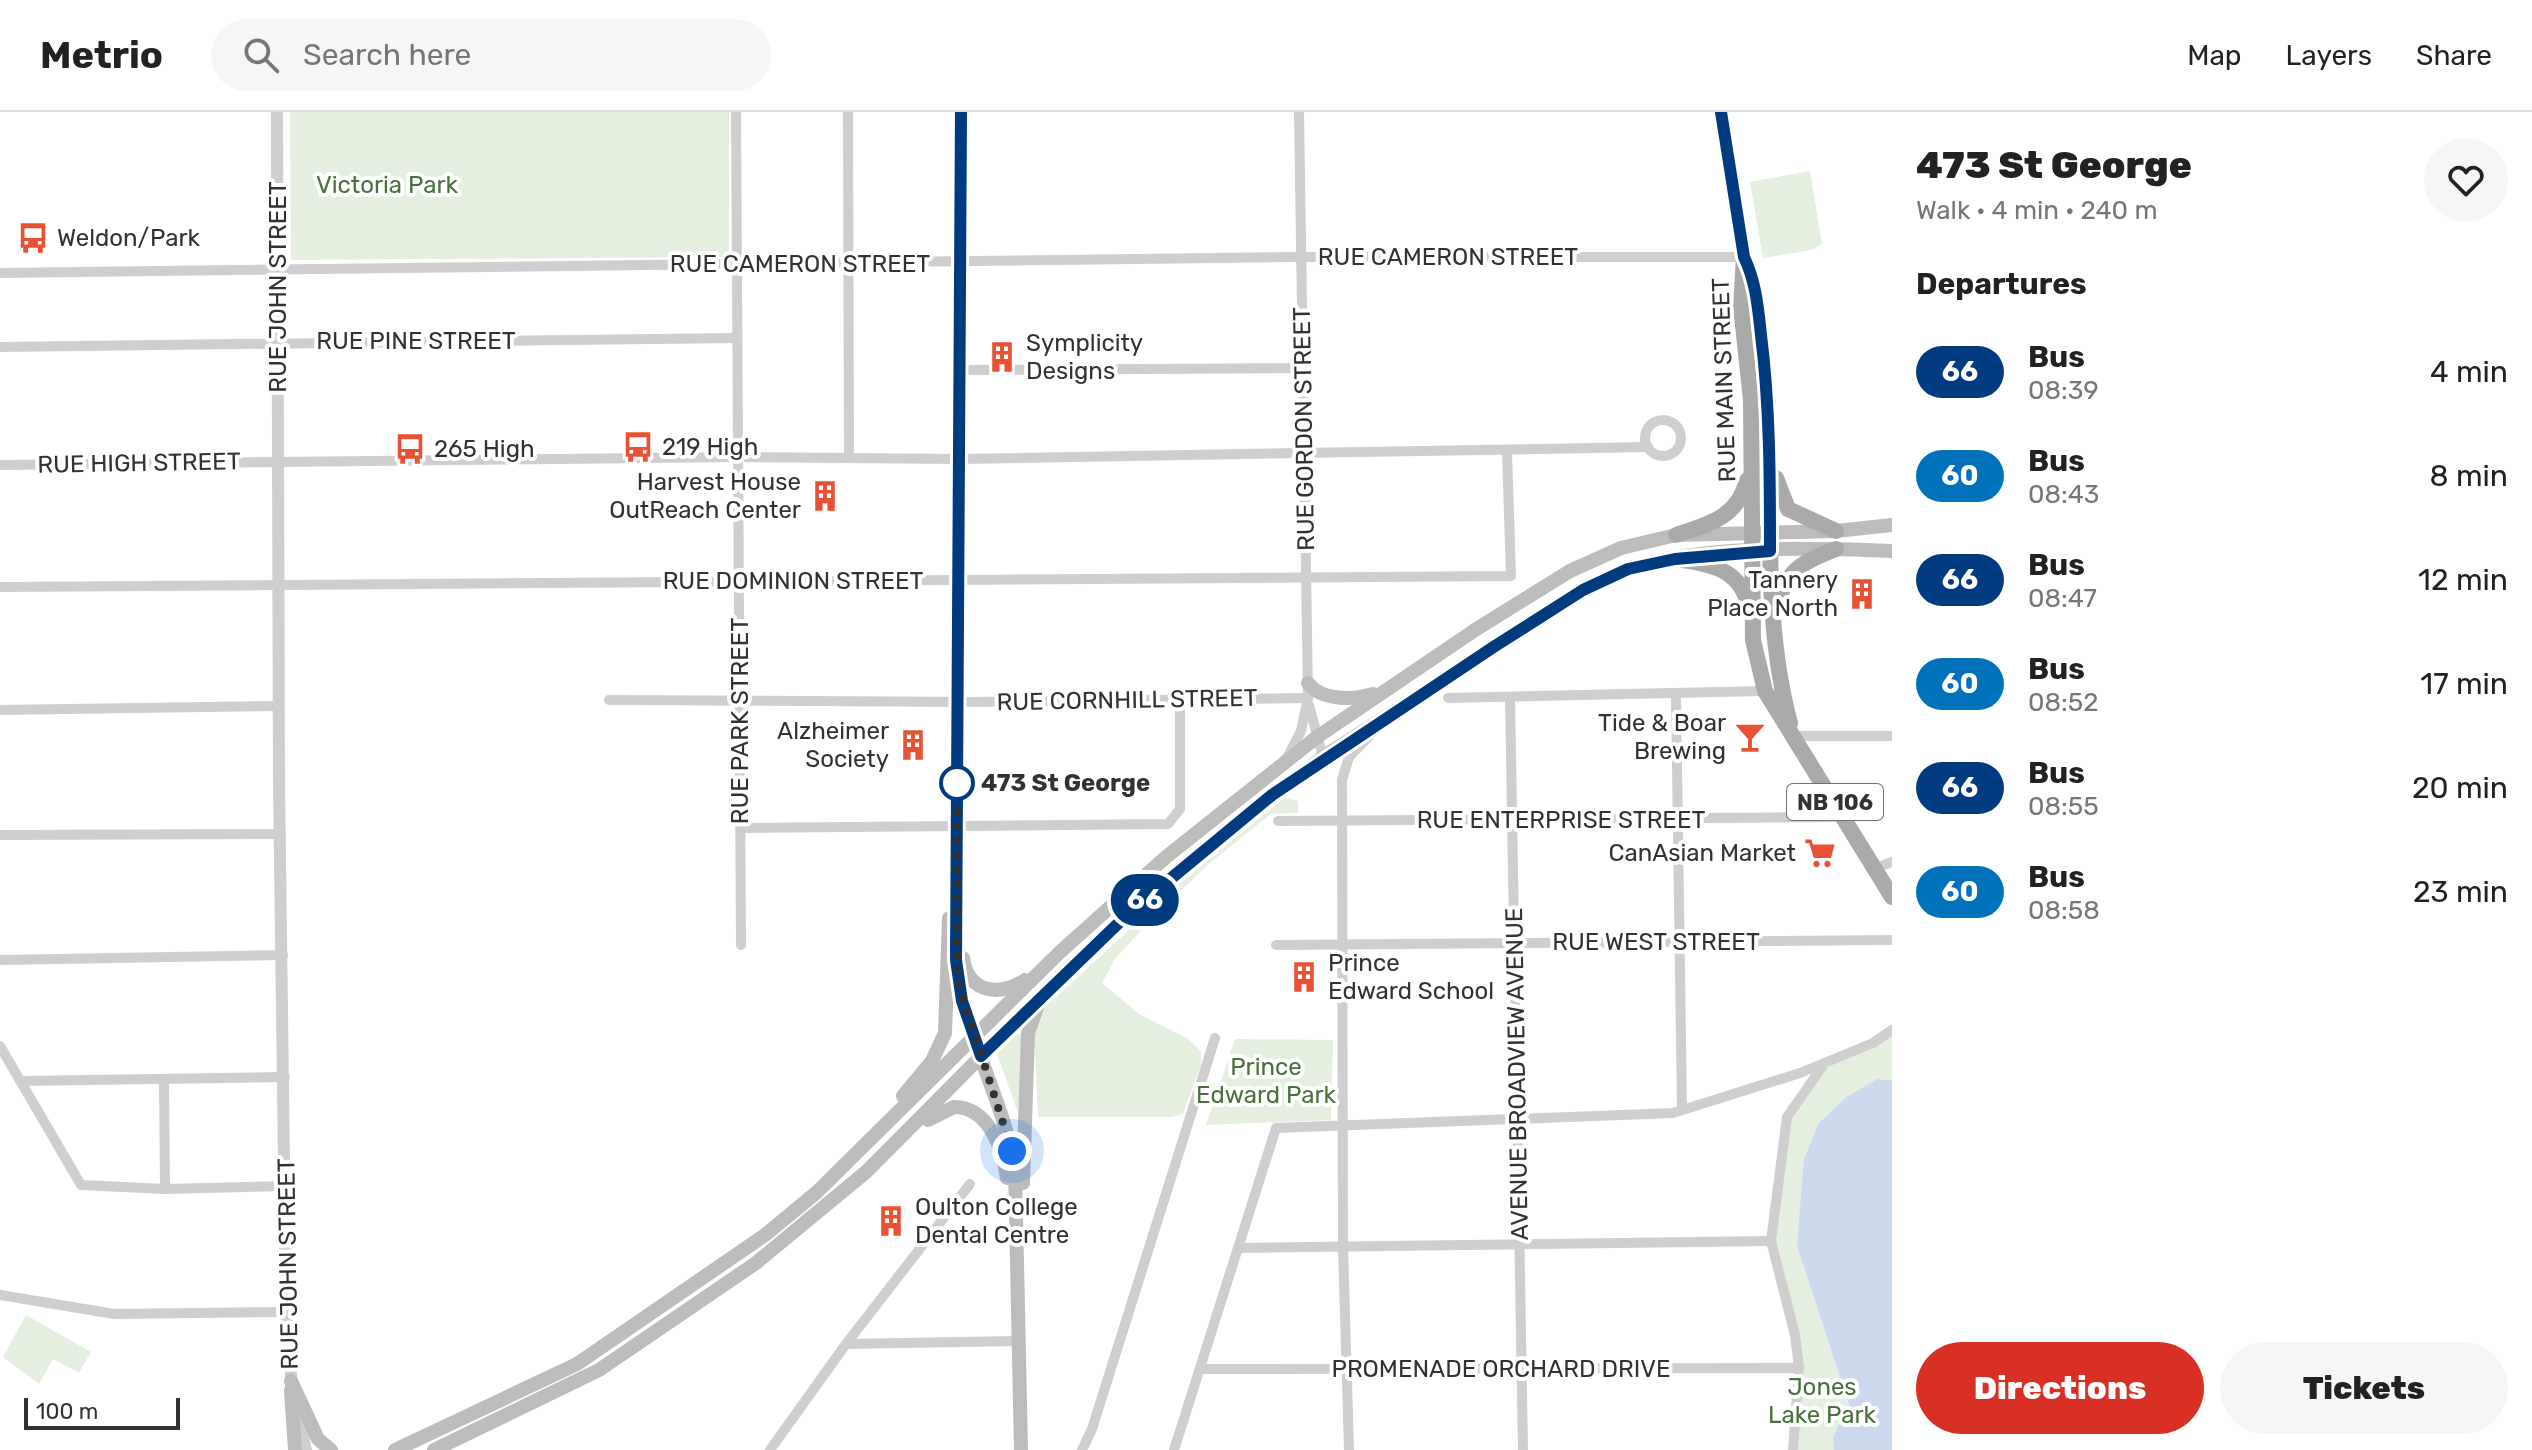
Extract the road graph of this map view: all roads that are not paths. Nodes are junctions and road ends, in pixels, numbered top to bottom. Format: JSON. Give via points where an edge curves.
{"nodes":[{"id":1,"x":277,"y":112,"type":"edge"},
{"id":2,"x":736,"y":112,"type":"edge"},
{"id":3,"x":848,"y":112,"type":"edge"},
{"id":4,"x":961,"y":112,"type":"edge"},
{"id":5,"x":1299,"y":112,"type":"edge"},
{"id":6,"x":1721,"y":112,"type":"edge"},
{"id":7,"x":1300,"y":257,"type":"junction"},
{"id":8,"x":1744,"y":257,"type":"junction"},
{"id":9,"x":848,"y":262,"type":"junction"},
{"id":10,"x":960,"y":263,"type":"junction"},
{"id":11,"x":737,"y":265,"type":"junction"},
{"id":12,"x":278,"y":268,"type":"junction"},
{"id":13,"x":0,"y":273,"type":"edge"},
{"id":14,"x":736,"y":338,"type":"junction"},
{"id":15,"x":276,"y":342,"type":"junction"},
{"id":16,"x":0,"y":347,"type":"edge"},
{"id":17,"x":1303,"y":368,"type":"junction"},
{"id":18,"x":961,"y":370,"type":"junction"},
{"id":19,"x":1648,"y":447,"type":"dead end"},
{"id":20,"x":1507,"y":452,"type":"junction"},
{"id":21,"x":1304,"y":454,"type":"junction"},
{"id":22,"x":739,"y":457,"type":"junction"},
{"id":23,"x":849,"y":457,"type":"junction"},
{"id":24,"x":1772,"y":458,"type":"junction"},
{"id":25,"x":960,"y":459,"type":"junction"},
{"id":26,"x":1752,"y":459,"type":"junction"},
{"id":27,"x":279,"y":462,"type":"junction"},
{"id":28,"x":0,"y":465,"type":"edge"},
{"id":29,"x":1892,"y":525,"type":"edge"},
{"id":30,"x":1836,"y":531,"type":"junction"},
{"id":31,"x":1752,"y":533,"type":"junction"},
{"id":32,"x":1770,"y":533,"type":"junction"},
{"id":33,"x":1676,"y":535,"type":"junction"},
{"id":34,"x":1836,"y":549,"type":"junction"},
{"id":35,"x":1752,"y":551,"type":"junction"},
{"id":36,"x":1770,"y":551,"type":"junction"},
{"id":37,"x":1892,"y":551,"type":"edge"},
{"id":38,"x":1675,"y":559,"type":"junction"},
{"id":39,"x":1306,"y":576,"type":"junction"},
{"id":40,"x":740,"y":580,"type":"junction"},
{"id":41,"x":960,"y":581,"type":"junction"},
{"id":42,"x":279,"y":584,"type":"junction"},
{"id":43,"x":0,"y":587,"type":"edge"},
{"id":44,"x":1753,"y":621,"type":"junction"},
{"id":45,"x":1772,"y":622,"type":"junction"},
{"id":46,"x":1308,"y":691,"type":"junction"},
{"id":47,"x":1765,"y":691,"type":"junction"},
{"id":48,"x":1381,"y":692,"type":"junction"},
{"id":49,"x":1676,"y":695,"type":"junction"},
{"id":50,"x":1510,"y":697,"type":"junction"},
{"id":51,"x":1448,"y":698,"type":"dead end"},
{"id":52,"x":609,"y":700,"type":"dead end"},
{"id":53,"x":740,"y":700,"type":"junction"},
{"id":54,"x":1180,"y":700,"type":"junction"},
{"id":55,"x":958,"y":702,"type":"junction"},
{"id":56,"x":279,"y":706,"type":"junction"},
{"id":57,"x":0,"y":710,"type":"edge"},
{"id":58,"x":1396,"y":710,"type":"junction"},
{"id":59,"x":1794,"y":736,"type":"junction"},
{"id":60,"x":1892,"y":736,"type":"edge"},
{"id":61,"x":1317,"y":737,"type":"junction"},
{"id":62,"x":1323,"y":757,"type":"junction"},
{"id":63,"x":1282,"y":764,"type":"junction"},
{"id":64,"x":1844,"y":817,"type":"junction"},
{"id":65,"x":1679,"y":820,"type":"junction"},
{"id":66,"x":1278,"y":821,"type":"dead end"},
{"id":67,"x":1342,"y":821,"type":"junction"},
{"id":68,"x":1511,"y":821,"type":"junction"},
{"id":69,"x":956,"y":824,"type":"junction"},
{"id":70,"x":741,"y":828,"type":"junction"},
{"id":71,"x":281,"y":834,"type":"junction"},
{"id":72,"x":0,"y":835,"type":"edge"},
{"id":73,"x":1884,"y":865,"type":"edge"},
{"id":74,"x":955,"y":887,"type":"junction"},
{"id":75,"x":1892,"y":897,"type":"edge"},
{"id":76,"x":1892,"y":940,"type":"edge"},
{"id":77,"x":1679,"y":942,"type":"junction"},
{"id":78,"x":1513,"y":943,"type":"junction"},
{"id":79,"x":741,"y":945,"type":"dead end"},
{"id":80,"x":1276,"y":945,"type":"dead end"},
{"id":81,"x":1345,"y":946,"type":"junction"},
{"id":82,"x":1060,"y":952,"type":"junction"},
{"id":83,"x":283,"y":955,"type":"junction"},
{"id":84,"x":0,"y":960,"type":"edge"},
{"id":85,"x":1043,"y":994,"type":"junction"},
{"id":86,"x":1892,"y":1030,"type":"edge"},
{"id":87,"x":975,"y":1037,"type":"junction"},
{"id":88,"x":1215,"y":1038,"type":"dead end"},
{"id":89,"x":0,"y":1046,"type":"edge"},
{"id":90,"x":981,"y":1056,"type":"junction"},
{"id":91,"x":1826,"y":1063,"type":"junction"},
{"id":92,"x":285,"y":1077,"type":"junction"},
{"id":93,"x":164,"y":1079,"type":"junction"},
{"id":94,"x":20,"y":1081,"type":"junction"},
{"id":95,"x":1682,"y":1110,"type":"junction"},
{"id":96,"x":1516,"y":1121,"type":"junction"},
{"id":97,"x":1343,"y":1126,"type":"junction"},
{"id":98,"x":898,"y":1141,"type":"junction"},
{"id":99,"x":833,"y":1178,"type":"junction"},
{"id":100,"x":970,"y":1184,"type":"dead end"},
{"id":101,"x":285,"y":1186,"type":"junction"},
{"id":102,"x":165,"y":1189,"type":"junction"},
{"id":103,"x":1771,"y":1241,"type":"junction"},
{"id":104,"x":1521,"y":1245,"type":"junction"},
{"id":105,"x":1343,"y":1247,"type":"junction"},
{"id":106,"x":1238,"y":1248,"type":"junction"},
{"id":107,"x":1017,"y":1272,"type":"junction"},
{"id":108,"x":0,"y":1295,"type":"edge"},
{"id":109,"x":286,"y":1312,"type":"junction"},
{"id":110,"x":1019,"y":1341,"type":"junction"},
{"id":111,"x":846,"y":1344,"type":"junction"},
{"id":112,"x":1523,"y":1368,"type":"junction"},
{"id":113,"x":1799,"y":1368,"type":"junction"},
{"id":114,"x":1202,"y":1369,"type":"junction"},
{"id":115,"x":1346,"y":1370,"type":"junction"},
{"id":116,"x":291,"y":1381,"type":"junction"},
{"id":117,"x":417,"y":1440,"type":"junction"},
{"id":118,"x":295,"y":1450,"type":"edge"},
{"id":119,"x":306,"y":1450,"type":"edge"},
{"id":120,"x":331,"y":1450,"type":"edge"},
{"id":121,"x":379,"y":1450,"type":"edge"},
{"id":122,"x":395,"y":1450,"type":"edge"},
{"id":123,"x":434,"y":1450,"type":"edge"},
{"id":124,"x":770,"y":1450,"type":"edge"},
{"id":125,"x":1021,"y":1450,"type":"edge"},
{"id":126,"x":1082,"y":1450,"type":"edge"},
{"id":127,"x":1174,"y":1450,"type":"edge"},
{"id":128,"x":1349,"y":1450,"type":"edge"},
{"id":129,"x":1523,"y":1450,"type":"edge"},
{"id":130,"x":1793,"y":1450,"type":"edge"}],
"edges":[{"from":1,"to":12,"type":"street","name":"RUE JOHN STREET"},
{"from":2,"to":11,"type":"street","name":"RUE PARK STREET"},
{"from":3,"to":9,"type":"street"},
{"from":4,"to":10,"type":"main road"},
{"from":5,"to":7,"type":"street","name":"RUE GORDON STREET"},
{"from":6,"to":8,"type":"main road","number":"NB 106"},
{"from":7,"to":8,"type":"street","name":"RUE CAMERON STREET"},
{"from":7,"to":10,"type":"street","name":"RUE CAMERON STREET"},
{"from":7,"to":17,"type":"street","name":"RUE GORDON STREET"},
{"from":8,"to":24,"type":"main road","name":"RUE MAIN STREET","number":"NB 106","via":[[1754,278]]},
{"from":8,"to":26,"type":"main road","name":"RUE MAIN STREET","number":"NB 106","via":[[1741,307]]},
{"from":9,"to":10,"type":"street","name":"RUE CAMERON STREET"},
{"from":9,"to":11,"type":"street","name":"RUE CAMERON STREET"},
{"from":9,"to":23,"type":"street"},
{"from":10,"to":18,"type":"main road"},
{"from":11,"to":12,"type":"street","name":"RUE CAMERON STREET"},
{"from":11,"to":14,"type":"street","name":"RUE PARK STREET"},
{"from":12,"to":13,"type":"street","name":"RUE CAMERON STREET"},
{"from":12,"to":15,"type":"street","name":"RUE JOHN STREET"},
{"from":14,"to":15,"type":"street","name":"RUE PINE STREET"},
{"from":14,"to":22,"type":"street","name":"RUE PARK STREET"},
{"from":15,"to":16,"type":"street","name":"RUE PINE STREET"},
{"from":15,"to":27,"type":"street","name":"RUE JOHN STREET"},
{"from":17,"to":18,"type":"street"},
{"from":17,"to":21,"type":"street","name":"RUE GORDON STREET"},
{"from":18,"to":25,"type":"main road"},
{"from":19,"to":20,"type":"street","name":"RUE HIGH STREET"},
{"from":20,"to":21,"type":"street","name":"RUE HIGH STREET"},
{"from":20,"to":39,"type":"street","name":"RUE DOMINION STREET","via":[[1511,576]]},
{"from":21,"to":25,"type":"street","name":"RUE HIGH STREET"},
{"from":21,"to":39,"type":"street","name":"RUE GORDON STREET"},
{"from":22,"to":23,"type":"street","name":"RUE HIGH STREET"},
{"from":22,"to":27,"type":"street","name":"RUE HIGH STREET"},
{"from":22,"to":40,"type":"street","name":"RUE PARK STREET"},
{"from":23,"to":25,"type":"street","name":"RUE HIGH STREET"},
{"from":24,"to":30,"type":"main road","via":[[1788,509]]},
{"from":24,"to":32,"type":"main road","name":"RUE MAIN STREET","number":"NB 106"},
{"from":25,"to":41,"type":"main road"},
{"from":26,"to":31,"type":"main road","name":"RUE MAIN STREET","number":"NB 106"},
{"from":26,"to":33,"type":"main road","via":[[1743,497],[1733,511],[1715,523]]},
{"from":27,"to":28,"type":"street","name":"RUE HIGH STREET"},
{"from":27,"to":42,"type":"street","name":"RUE JOHN STREET"},
{"from":29,"to":30,"type":"main road"},
{"from":30,"to":32,"type":"main road"},
{"from":31,"to":32,"type":"main road"},
{"from":31,"to":33,"type":"main road"},
{"from":31,"to":35,"type":"main road","name":"RUE MAIN STREET","number":"NB 106"},
{"from":32,"to":36,"type":"main road","name":"RUE MAIN STREET","number":"NB 106"},
{"from":33,"to":48,"type":"main road","via":[[1621,548],[1570,571]]},
{"from":34,"to":36,"type":"main road"},
{"from":34,"to":37,"type":"main road"},
{"from":34,"to":45,"type":"main road","via":[[1801,562],[1792,571],[1781,588]]},
{"from":35,"to":36,"type":"main road"},
{"from":35,"to":38,"type":"main road"},
{"from":35,"to":44,"type":"main road","name":"RUE MAIN STREET","number":"NB 106"},
{"from":36,"to":45,"type":"main road","name":"RUE MAIN STREET","number":"NB 106"},
{"from":38,"to":44,"type":"main road","via":[[1714,565],[1733,575],[1745,590]]},
{"from":38,"to":58,"type":"main road","via":[[1628,569],[1583,590]]},
{"from":39,"to":41,"type":"street","name":"RUE DOMINION STREET"},
{"from":39,"to":46,"type":"street","name":"RUE GORDON STREET"},
{"from":40,"to":41,"type":"street","name":"RUE DOMINION STREET"},
{"from":40,"to":42,"type":"street","name":"RUE DOMINION STREET"},
{"from":40,"to":53,"type":"street","name":"RUE PARK STREET"},
{"from":41,"to":55,"type":"main road"},
{"from":42,"to":43,"type":"street","name":"RUE DOMINION STREET"},
{"from":42,"to":56,"type":"street","name":"RUE JOHN STREET"},
{"from":44,"to":47,"type":"main road","name":"RUE MAIN STREET","number":"NB 106"},
{"from":45,"to":59,"type":"main road","name":"RUE MAIN STREET","number":"NB 106"},
{"from":46,"to":48,"type":"main road","via":[[1348,698]]},
{"from":46,"to":54,"type":"street","name":"RUE CORNHILL STREET"},
{"from":46,"to":61,"type":"street","name":"RUE GORDON STREET"},
{"from":46,"to":63,"type":"street","name":"RUE GORDON STREET","via":[[1301,731]]},
{"from":47,"to":49,"type":"street"},
{"from":47,"to":59,"type":"main road","name":"RUE MAIN STREET","number":"NB 106"},
{"from":48,"to":61,"type":"main road"},
{"from":49,"to":50,"type":"street"},
{"from":49,"to":65,"type":"street"},
{"from":50,"to":51,"type":"street"},
{"from":50,"to":68,"type":"street","name":"AVENUE BROADVIEW AVENUE"},
{"from":52,"to":53,"type":"street","name":"RUE CORNHILL STREET"},
{"from":53,"to":55,"type":"street","name":"RUE CORNHILL STREET"},
{"from":53,"to":70,"type":"street","name":"RUE PARK STREET"},
{"from":54,"to":55,"type":"street","name":"RUE CORNHILL STREET"},
{"from":54,"to":69,"type":"street","via":[[1180,809],[1168,824]]},
{"from":55,"to":69,"type":"main road"},
{"from":56,"to":57,"type":"street"},
{"from":56,"to":71,"type":"street","name":"RUE JOHN STREET"},
{"from":58,"to":62,"type":"main road"},
{"from":58,"to":67,"type":"street","via":[[1349,757],[1342,780]]},
{"from":59,"to":60,"type":"street"},
{"from":59,"to":64,"type":"main road","name":"RUE MAIN STREET","number":"NB 106"},
{"from":61,"to":62,"type":"street","name":"RUE GORDON STREET"},
{"from":61,"to":63,"type":"main road"},
{"from":62,"to":85,"type":"main road","via":[[1194,858]]},
{"from":63,"to":82,"type":"main road"},
{"from":64,"to":65,"type":"street","name":"RUE ENTERPRISE STREET"},
{"from":64,"to":73,"type":"main road","name":"RUE MAIN STREET","number":"NB 106"},
{"from":65,"to":68,"type":"street","name":"RUE ENTERPRISE STREET"},
{"from":65,"to":77,"type":"street"},
{"from":66,"to":67,"type":"street","name":"RUE ENTERPRISE STREET"},
{"from":67,"to":68,"type":"street","name":"RUE ENTERPRISE STREET"},
{"from":67,"to":81,"type":"street"},
{"from":68,"to":78,"type":"street","name":"AVENUE BROADVIEW AVENUE"},
{"from":69,"to":70,"type":"street"},
{"from":69,"to":74,"type":"main road"},
{"from":70,"to":79,"type":"street","name":"RUE PARK STREET"},
{"from":71,"to":72,"type":"street"},
{"from":71,"to":83,"type":"street","name":"RUE JOHN STREET"},
{"from":73,"to":75,"type":"main road","name":"RUE MAIN STREET","number":"NB 106"},
{"from":74,"to":82,"type":"main road","via":[[964,967],[981,987],[1009,989]]},
{"from":74,"to":87,"type":"main road","via":[[958,982]]},
{"from":74,"to":99,"type":"main road","via":[[945,947],[942,1043]]},
{"from":76,"to":77,"type":"street","name":"RUE WEST STREET"},
{"from":77,"to":78,"type":"street","name":"RUE WEST STREET"},
{"from":77,"to":95,"type":"street"},
{"from":78,"to":81,"type":"street","name":"RUE WEST STREET"},
{"from":78,"to":96,"type":"street","name":"AVENUE BROADVIEW AVENUE"},
{"from":80,"to":81,"type":"street","name":"RUE WEST STREET"},
{"from":81,"to":97,"type":"street"},
{"from":82,"to":87,"type":"main road"},
{"from":83,"to":84,"type":"street"},
{"from":83,"to":92,"type":"street","name":"RUE JOHN STREET"},
{"from":85,"to":90,"type":"main road"},
{"from":85,"to":107,"type":"main road","via":[[1028,1033]]},
{"from":86,"to":91,"type":"street"},
{"from":87,"to":90,"type":"main road"},
{"from":87,"to":99,"type":"main road"},
{"from":88,"to":126,"type":"street"},
{"from":89,"to":94,"type":"street"},
{"from":90,"to":98,"type":"main road"},
{"from":90,"to":107,"type":"main road","via":[[1012,1151]]},
{"from":91,"to":95,"type":"street"},
{"from":91,"to":103,"type":"street","via":[[1787,1117]]},
{"from":92,"to":93,"type":"street"},
{"from":92,"to":101,"type":"street","name":"RUE JOHN STREET"},
{"from":93,"to":94,"type":"street"},
{"from":93,"to":102,"type":"street"},
{"from":94,"to":102,"type":"street","via":[[81,1185]]},
{"from":95,"to":96,"type":"street"},
{"from":96,"to":97,"type":"street"},
{"from":96,"to":104,"type":"street","name":"AVENUE BROADVIEW AVENUE"},
{"from":97,"to":105,"type":"street"},
{"from":97,"to":106,"type":"street","via":[[1276,1128]]},
{"from":98,"to":107,"type":"main road","via":[[947,1108],[967,1108],[985,1121],[1004,1161]]},
{"from":98,"to":123,"type":"main road","via":[[756,1263],[599,1370]]},
{"from":99,"to":117,"type":"main road","via":[[765,1235],[577,1364]]},
{"from":100,"to":111,"type":"street"},
{"from":101,"to":102,"type":"street"},
{"from":101,"to":109,"type":"street","name":"RUE JOHN STREET"},
{"from":103,"to":104,"type":"street"},
{"from":103,"to":113,"type":"street"},
{"from":104,"to":105,"type":"street"},
{"from":104,"to":112,"type":"street","name":"AVENUE BROADVIEW AVENUE"},
{"from":105,"to":106,"type":"street"},
{"from":105,"to":115,"type":"street"},
{"from":106,"to":114,"type":"street"},
{"from":107,"to":110,"type":"main road"},
{"from":108,"to":109,"type":"street","via":[[114,1314]]},
{"from":109,"to":116,"type":"street","name":"RUE JOHN STREET"},
{"from":110,"to":111,"type":"street"},
{"from":110,"to":125,"type":"main road"},
{"from":111,"to":124,"type":"street"},
{"from":112,"to":113,"type":"street","name":"PROMENADE ORCHARD DRIVE"},
{"from":112,"to":115,"type":"street","name":"PROMENADE ORCHARD DRIVE"},
{"from":112,"to":129,"type":"street","name":"AVENUE BROADVIEW AVENUE"},
{"from":113,"to":130,"type":"street"},
{"from":114,"to":115,"type":"street","name":"PROMENADE ORCHARD DRIVE"},
{"from":114,"to":127,"type":"street"},
{"from":115,"to":128,"type":"street"},
{"from":116,"to":118,"type":"main road"},
{"from":116,"to":119,"type":"street","name":"RUE JOHN STREET"},
{"from":116,"to":120,"type":"main road","via":[[318,1439]]},
{"from":117,"to":121,"type":"main road"},
{"from":117,"to":122,"type":"main road"}]}
